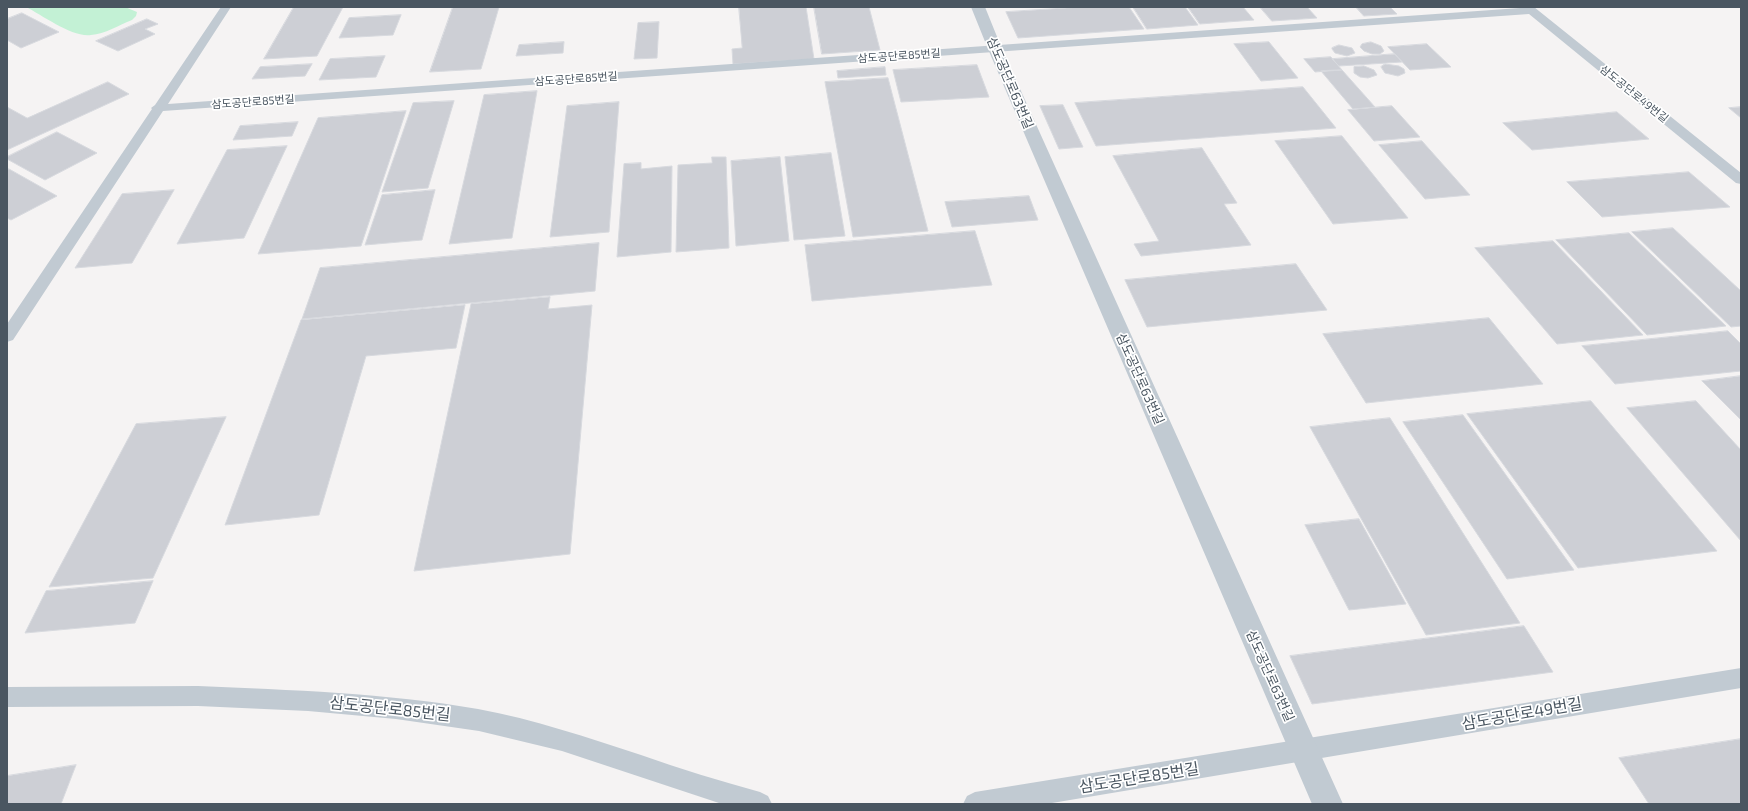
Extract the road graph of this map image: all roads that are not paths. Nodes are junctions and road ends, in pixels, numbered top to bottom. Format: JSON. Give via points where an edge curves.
{"nodes":[{"id":1,"x":226,"y":7,"type":"edge"},
{"id":2,"x":978,"y":7,"type":"edge"},
{"id":3,"x":1529,"y":9,"type":"edge"},
{"id":4,"x":995,"y":50,"type":"junction"},
{"id":5,"x":157,"y":108,"type":"junction"},
{"id":6,"x":1741,"y":180,"type":"edge"},
{"id":7,"x":7,"y":336,"type":"edge"},
{"id":8,"x":1741,"y":678,"type":"edge"},
{"id":9,"x":7,"y":697,"type":"edge"},
{"id":10,"x":1303,"y":751,"type":"junction"},
{"id":11,"x":760,"y":804,"type":"edge"},
{"id":12,"x":975,"y":804,"type":"edge"},
{"id":13,"x":1328,"y":804,"type":"edge"}],
"edges":[{"from":1,"to":5,"type":"lane"},
{"from":2,"to":4,"type":"street","name":"삼도공단로63번길"},
{"from":3,"to":4,"type":"lane","name":"삼도공단로85번길"},
{"from":3,"to":6,"type":"lane","name":"삼도공단로49번길"},
{"from":4,"to":5,"type":"lane","name":"삼도공단로85번길"},
{"from":4,"to":10,"type":"street","name":"삼도공단로63번길"},
{"from":5,"to":7,"type":"lane"},
{"from":8,"to":10,"type":"lane","name":"삼도공단로49번길"},
{"from":9,"to":11,"type":"lane","name":"삼도공단로85번길","via":[[198,696],[308,701],[479,720],[562,740]]},
{"from":10,"to":12,"type":"lane","name":"삼도공단로85번길"},
{"from":10,"to":13,"type":"street","name":"삼도공단로63번길"}]}
